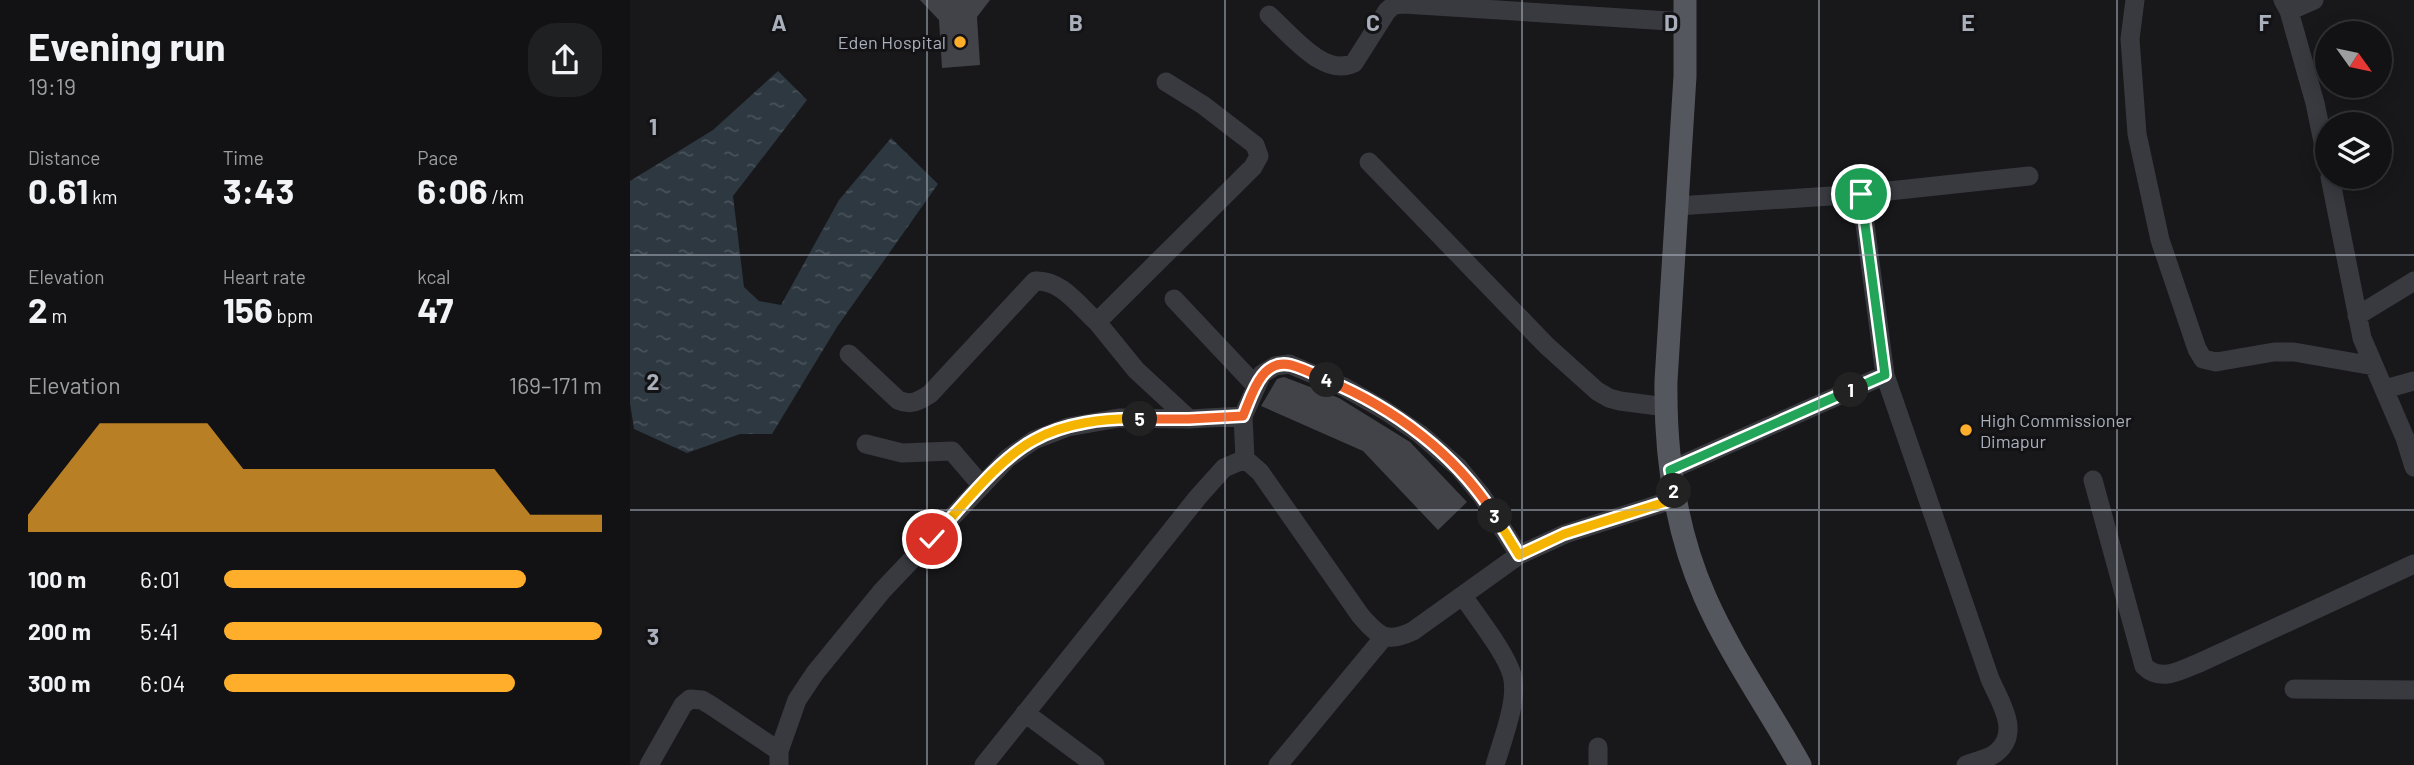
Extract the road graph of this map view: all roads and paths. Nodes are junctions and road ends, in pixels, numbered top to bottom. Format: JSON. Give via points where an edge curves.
{"nodes":[{"id":1,"x":2135,"y":0,"type":"edge"},
{"id":2,"x":2314,"y":0,"type":"edge"},
{"id":3,"x":2286,"y":6,"type":"edge"},
{"id":4,"x":1685,"y":11,"type":"edge"},
{"id":5,"x":1269,"y":15,"type":"dead end"},
{"id":6,"x":1166,"y":82,"type":"dead end"},
{"id":7,"x":2317,"y":112,"type":"edge"},
{"id":8,"x":1368,"y":162,"type":"dead end"},
{"id":9,"x":2029,"y":176,"type":"dead end"},
{"id":10,"x":2332,"y":189,"type":"edge"},
{"id":11,"x":1861,"y":194,"type":"junction"},
{"id":12,"x":1677,"y":206,"type":"junction"},
{"id":13,"x":2414,"y":281,"type":"edge"},
{"id":14,"x":1174,"y":299,"type":"dead end"},
{"id":15,"x":2357,"y":316,"type":"junction"},
{"id":16,"x":1097,"y":323,"type":"junction"},
{"id":17,"x":849,"y":354,"type":"dead end"},
{"id":18,"x":2374,"y":366,"type":"junction"},
{"id":19,"x":1885,"y":375,"type":"junction"},
{"id":20,"x":2414,"y":381,"type":"edge"},
{"id":21,"x":1256,"y":386,"type":"junction"},
{"id":22,"x":2385,"y":389,"type":"junction"},
{"id":23,"x":1666,"y":407,"type":"junction"},
{"id":24,"x":1243,"y":416,"type":"junction"},
{"id":25,"x":1189,"y":419,"type":"junction"},
{"id":26,"x":866,"y":444,"type":"dead end"},
{"id":27,"x":1245,"y":459,"type":"junction"},
{"id":28,"x":2414,"y":467,"type":"edge"},
{"id":29,"x":1670,"y":470,"type":"junction"},
{"id":30,"x":2093,"y":480,"type":"dead end"},
{"id":31,"x":982,"y":486,"type":"junction"},
{"id":32,"x":1675,"y":499,"type":"junction"},
{"id":33,"x":1519,"y":555,"type":"junction"},
{"id":34,"x":2414,"y":564,"type":"edge"},
{"id":35,"x":1463,"y":596,"type":"junction"},
{"id":36,"x":1384,"y":637,"type":"junction"},
{"id":37,"x":2294,"y":689,"type":"dead end"},
{"id":38,"x":2414,"y":690,"type":"edge"},
{"id":39,"x":1025,"y":713,"type":"junction"},
{"id":40,"x":779,"y":758,"type":"edge"},
{"id":41,"x":649,"y":765,"type":"edge"},
{"id":42,"x":984,"y":765,"type":"edge"},
{"id":43,"x":1095,"y":765,"type":"edge"},
{"id":44,"x":1278,"y":765,"type":"edge"},
{"id":45,"x":1495,"y":765,"type":"edge"},
{"id":46,"x":1800,"y":765,"type":"edge"},
{"id":47,"x":1966,"y":765,"type":"edge"}],
"edges":[{"from":1,"to":18,"type":"street","via":[[2130,40],[2137,134],[2160,240],[2203,359],[2216,362],[2294,352]]},
{"from":2,"to":3,"type":"street"},
{"from":3,"to":7,"type":"street"},
{"from":4,"to":5,"type":"street","via":[[1394,5],[1348,67],[1319,60]]},
{"from":4,"to":12,"type":"main road"},
{"from":6,"to":16,"type":"street","via":[[1255,145],[1259,156]]},
{"from":8,"to":23,"type":"street","via":[[1547,346],[1597,391],[1620,401]]},
{"from":9,"to":11,"type":"street"},
{"from":10,"to":15,"type":"street"},
{"from":11,"to":12,"type":"street"},
{"from":11,"to":19,"type":"street"},
{"from":12,"to":23,"type":"main road"},
{"from":13,"to":15,"type":"street"},
{"from":14,"to":21,"type":"street"},
{"from":15,"to":18,"type":"street"},
{"from":16,"to":17,"type":"street","via":[[1057,285],[1035,281],[930,394],[907,404]]},
{"from":16,"to":25,"type":"street","via":[[1136,370]]},
{"from":18,"to":22,"type":"street"},
{"from":19,"to":29,"type":"street"},
{"from":19,"to":47,"type":"street","via":[[2010,728],[1996,754]]},
{"from":20,"to":22,"type":"street"},
{"from":21,"to":24,"type":"street"},
{"from":21,"to":33,"type":"street","via":[[1262,374],[1289,364],[1386,411],[1458,467]]},
{"from":22,"to":28,"type":"street"},
{"from":23,"to":29,"type":"main road"},
{"from":24,"to":25,"type":"street"},
{"from":24,"to":27,"type":"street"},
{"from":25,"to":31,"type":"street","via":[[1119,418],[1068,427],[1034,440],[1008,458]]},
{"from":26,"to":31,"type":"street","via":[[902,453],[952,451]]},
{"from":27,"to":36,"type":"street","via":[[1260,472],[1360,615]]},
{"from":27,"to":39,"type":"street","via":[[1224,468],[1198,497]]},
{"from":29,"to":32,"type":"main road"},
{"from":30,"to":34,"type":"street","via":[[2144,666],[2163,676]]},
{"from":31,"to":40,"type":"street","via":[[882,591],[815,673],[797,700]]},
{"from":32,"to":33,"type":"street","via":[[1564,534]]},
{"from":32,"to":46,"type":"main road","via":[[1705,597]]},
{"from":33,"to":35,"type":"street"},
{"from":35,"to":36,"type":"street","via":[[1413,631],[1399,638]]},
{"from":35,"to":45,"type":"street","via":[[1513,676],[1513,697]]},
{"from":36,"to":44,"type":"street"},
{"from":37,"to":38,"type":"street"},
{"from":39,"to":42,"type":"street"},
{"from":39,"to":43,"type":"street"},
{"from":40,"to":41,"type":"street","via":[[712,706],[690,699]]}]}
